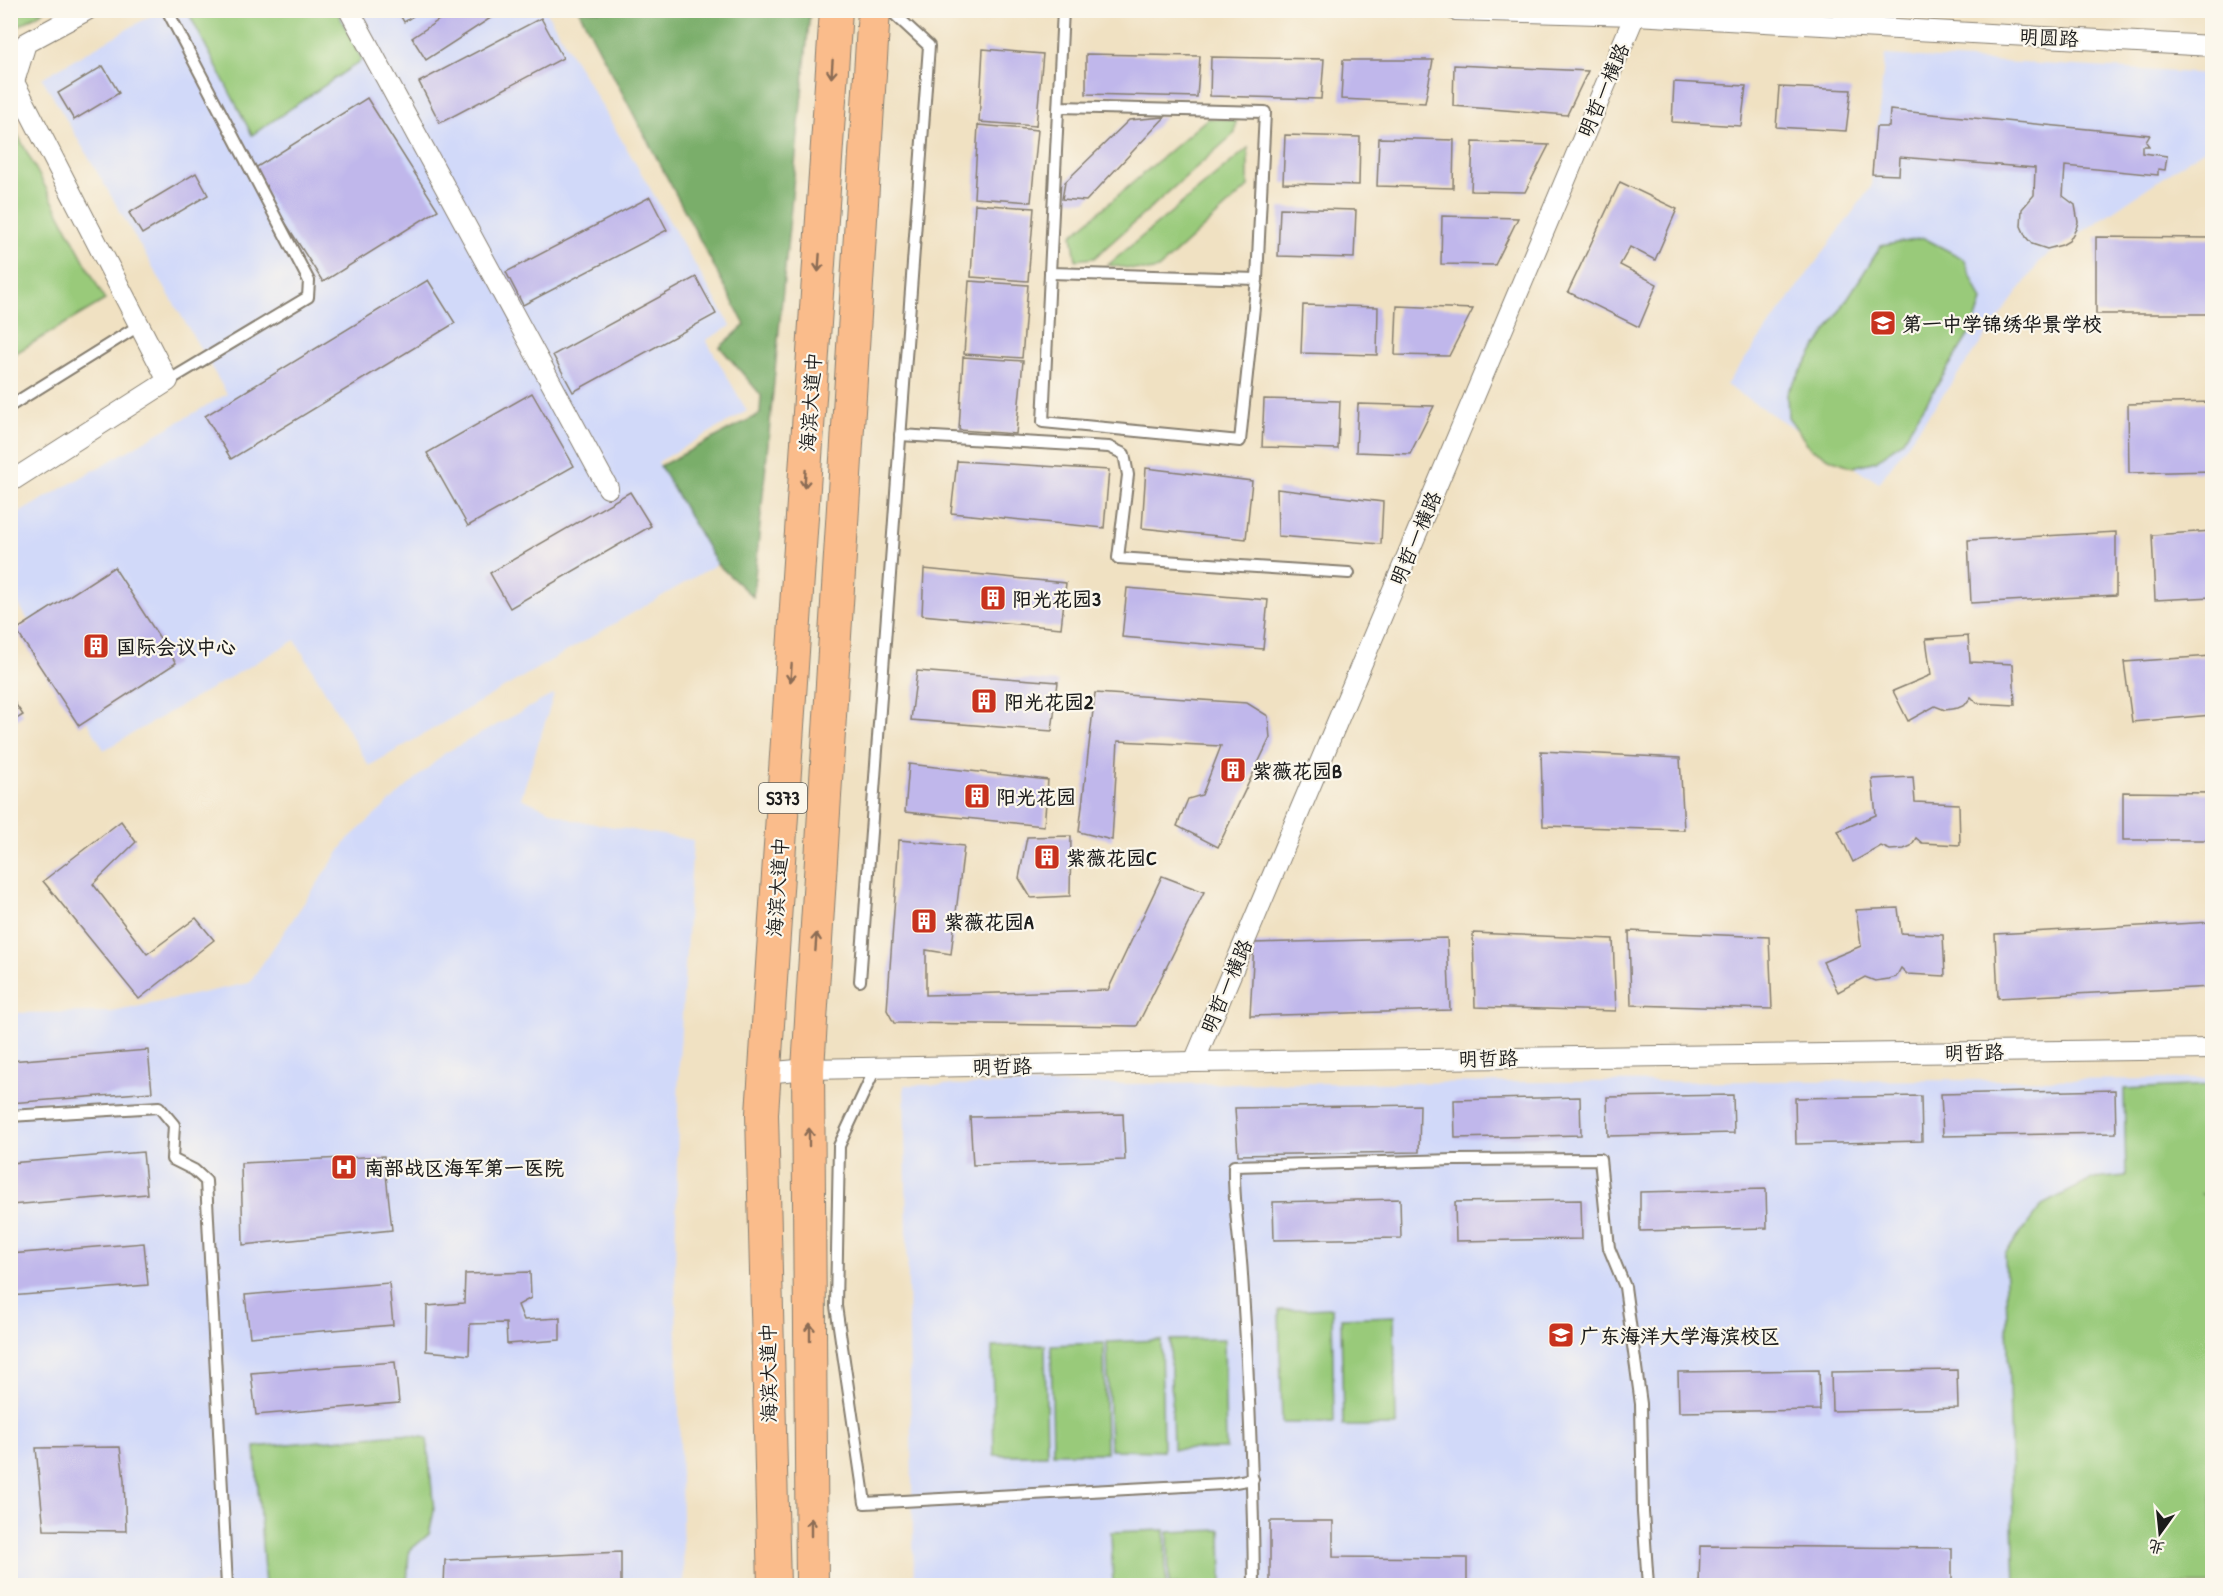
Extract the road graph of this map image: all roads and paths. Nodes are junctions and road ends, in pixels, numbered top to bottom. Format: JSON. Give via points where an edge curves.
{"nodes":[{"id":1,"x":87,"y":10,"type":"edge"},
{"id":2,"x":167,"y":10,"type":"edge"},
{"id":3,"x":349,"y":10,"type":"edge"},
{"id":4,"x":836,"y":10,"type":"edge"},
{"id":5,"x":874,"y":10,"type":"edge"},
{"id":6,"x":890,"y":10,"type":"edge"},
{"id":7,"x":1063,"y":10,"type":"edge"},
{"id":8,"x":1455,"y":10,"type":"edge"},
{"id":9,"x":1636,"y":13,"type":"edge"},
{"id":10,"x":2212,"y":46,"type":"edge"},
{"id":11,"x":1059,"y":107,"type":"junction"},
{"id":12,"x":1050,"y":273,"type":"junction"},
{"id":13,"x":1257,"y":279,"type":"junction"},
{"id":14,"x":140,"y":326,"type":"junction"},
{"id":15,"x":168,"y":381,"type":"junction"},
{"id":16,"x":10,"y":406,"type":"edge"},
{"id":17,"x":900,"y":435,"type":"junction"},
{"id":18,"x":10,"y":482,"type":"edge"},
{"id":19,"x":608,"y":488,"type":"dead end"},
{"id":20,"x":1349,"y":573,"type":"dead end"},
{"id":21,"x":860,"y":981,"type":"dead end"},
{"id":22,"x":2212,"y":1049,"type":"edge"},
{"id":23,"x":1194,"y":1062,"type":"junction"},
{"id":24,"x":874,"y":1068,"type":"junction"},
{"id":25,"x":808,"y":1069,"type":"junction"},
{"id":26,"x":764,"y":1073,"type":"junction"},
{"id":27,"x":10,"y":1116,"type":"edge"},
{"id":28,"x":1253,"y":1479,"type":"junction"},
{"id":29,"x":227,"y":1586,"type":"edge"},
{"id":30,"x":774,"y":1586,"type":"edge"},
{"id":31,"x":812,"y":1586,"type":"edge"},
{"id":32,"x":1254,"y":1586,"type":"edge"},
{"id":33,"x":1648,"y":1586,"type":"edge"}],
"edges":[{"from":1,"to":14,"type":"street","via":[[26,43],[14,82]]},
{"from":2,"to":15,"type":"lane","via":[[309,281],[308,297]]},
{"from":3,"to":19,"type":"street"},
{"from":4,"to":26,"type":"main road","name":"海滨大道中","number":"S373","one_way":true},
{"from":25,"to":5,"type":"main road","name":"海滨大道中","number":"S373","one_way":true},
{"from":6,"to":17,"type":"lane","via":[[929,46]]},
{"from":7,"to":11,"type":"lane"},
{"from":8,"to":9,"type":"street","name":"明圆路"},
{"from":9,"to":10,"type":"street","name":"明圆路"},
{"from":9,"to":23,"type":"street","name":"明哲一横路"},
{"from":11,"to":12,"type":"lane"},
{"from":11,"to":13,"type":"lane","via":[[1265,112]]},
{"from":12,"to":13,"type":"lane"},
{"from":12,"to":13,"type":"lane","via":[[1043,422],[1240,441]]},
{"from":14,"to":15,"type":"street"},
{"from":14,"to":16,"type":"lane"},
{"from":15,"to":18,"type":"street"},
{"from":17,"to":20,"type":"lane","via":[[1109,447],[1124,454],[1128,475],[1118,558]]},
{"from":17,"to":21,"type":"lane"},
{"from":22,"to":23,"type":"street","name":"明哲路"},
{"from":23,"to":24,"type":"street","name":"明哲路"},
{"from":24,"to":25,"type":"street","name":"明哲路"},
{"from":24,"to":28,"type":"lane","via":[[839,1146],[837,1306],[865,1503],[1223,1484]]},
{"from":25,"to":26,"type":"street","name":"明哲路"},
{"from":31,"to":25,"type":"main road","name":"海滨大道中","number":"S373","one_way":true},
{"from":26,"to":30,"type":"main road","name":"海滨大道中","number":"S373"},
{"from":27,"to":29,"type":"lane","via":[[159,1107],[174,1125],[172,1159],[206,1181]]},
{"from":28,"to":32,"type":"lane"},
{"from":28,"to":33,"type":"lane","via":[[1234,1166],[1600,1159],[1609,1248],[1625,1287],[1641,1404]]}]}
